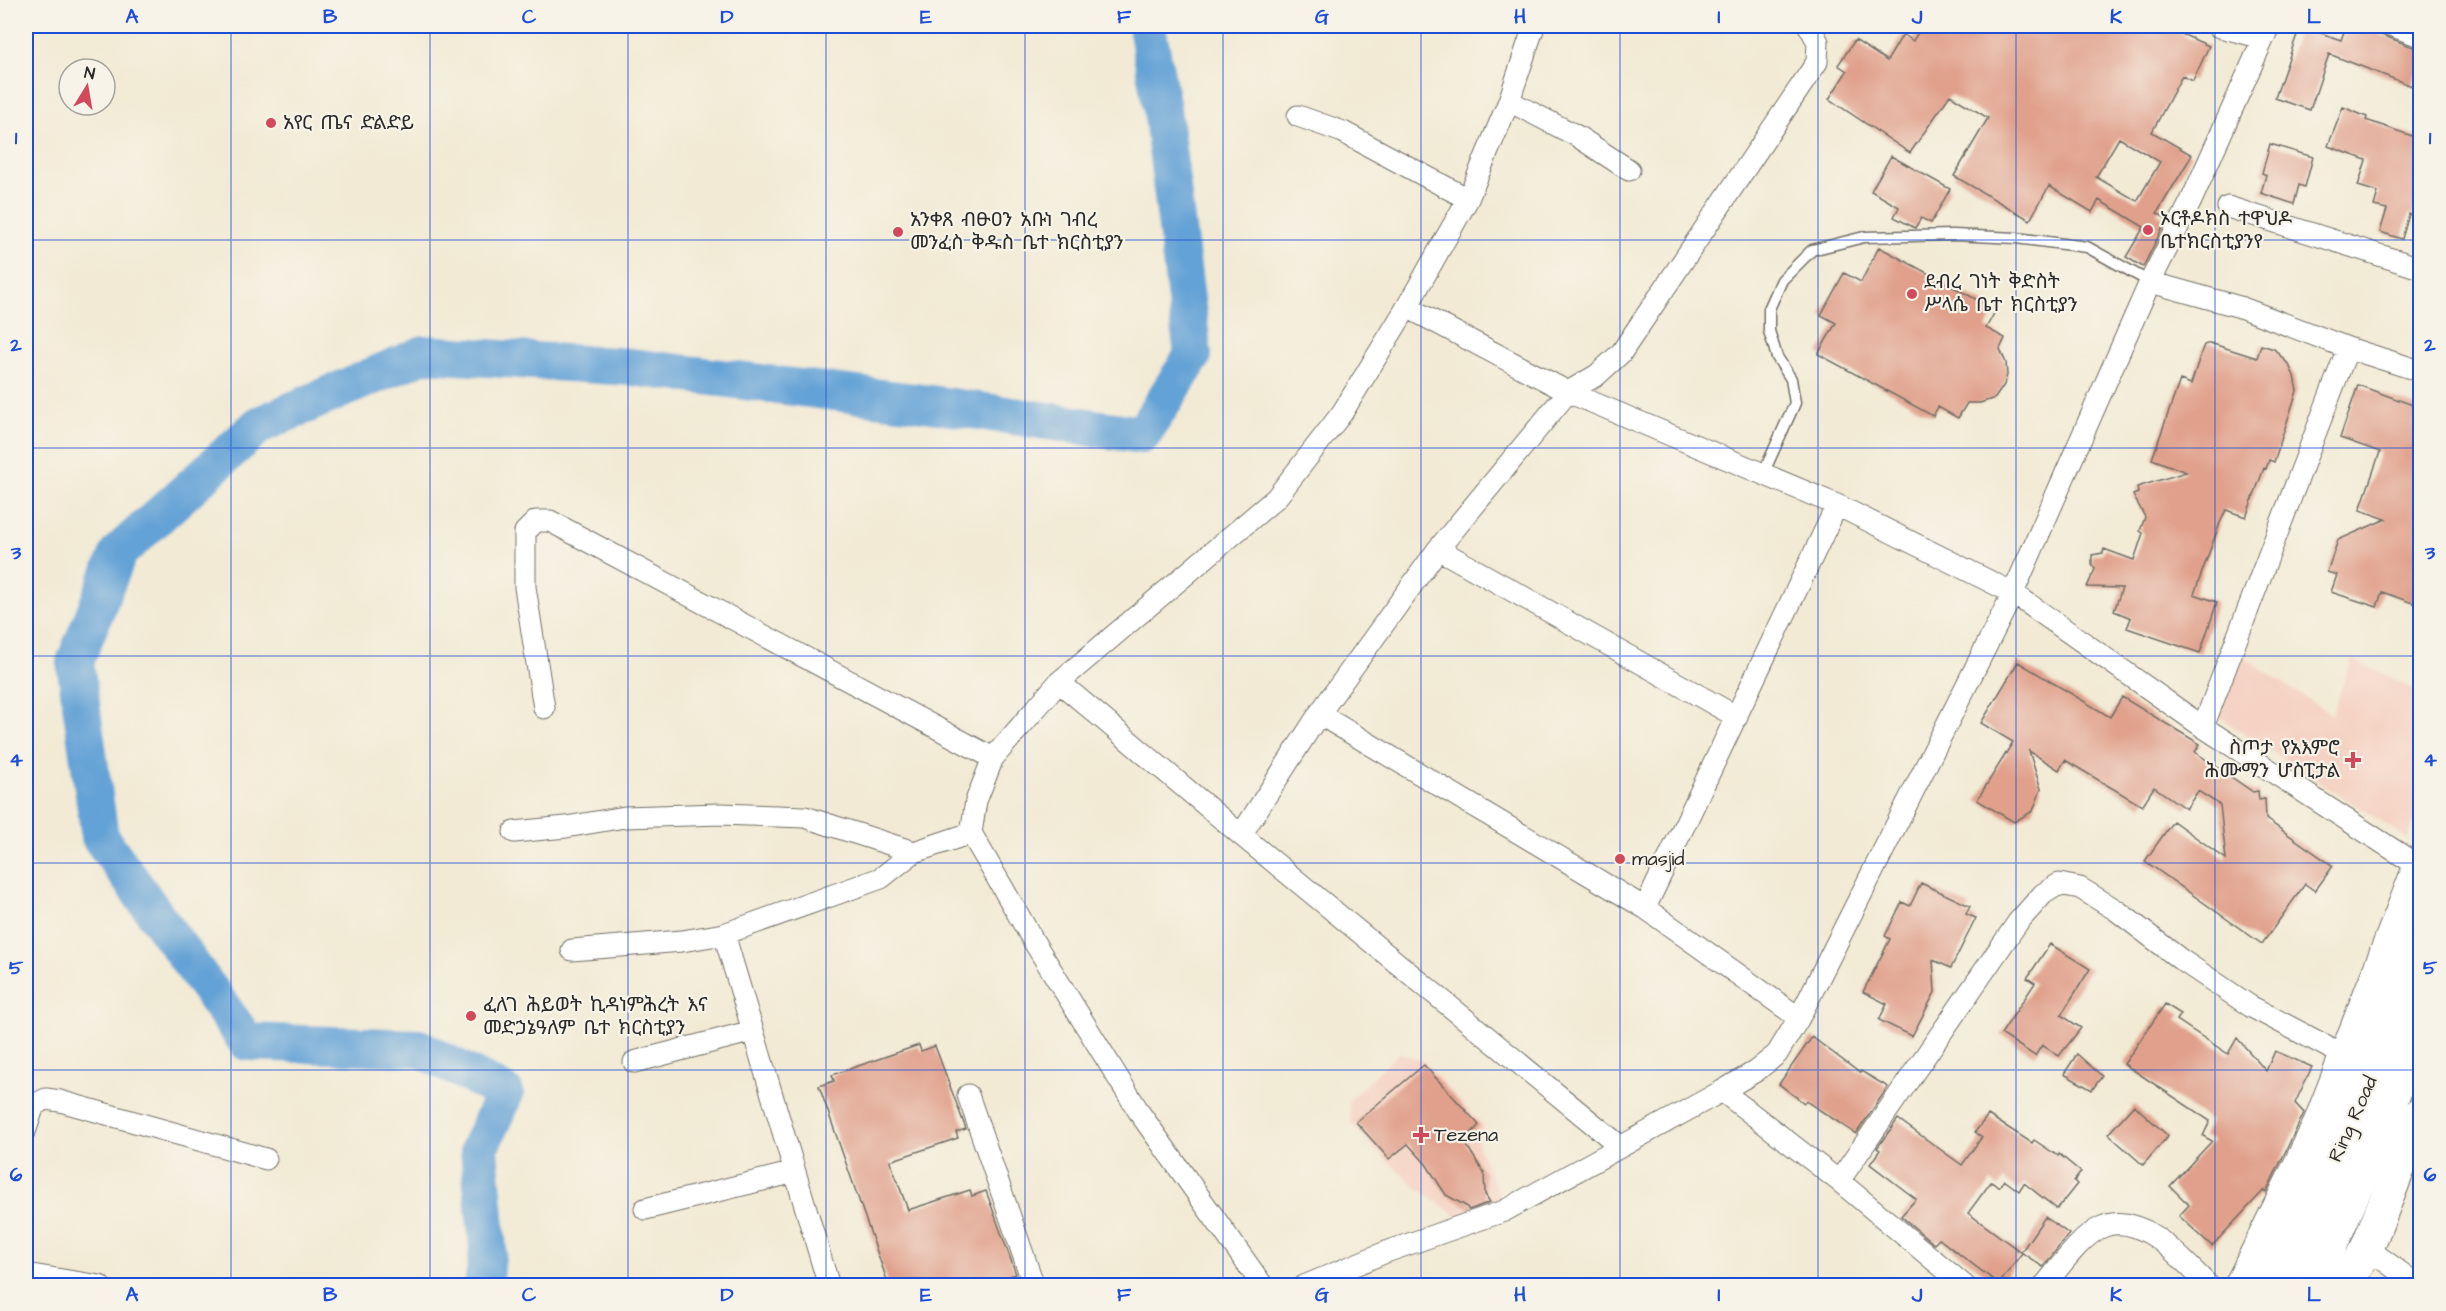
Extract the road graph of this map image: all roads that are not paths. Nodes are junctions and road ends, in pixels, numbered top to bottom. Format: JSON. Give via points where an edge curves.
{"nodes":[{"id":1,"x":1534,"y":26,"type":"edge"},
{"id":2,"x":1809,"y":26,"type":"edge"},
{"id":3,"x":2217,"y":26,"type":"edge"},
{"id":4,"x":2393,"y":26,"type":"edge"},
{"id":5,"x":2266,"y":32,"type":"edge"},
{"id":6,"x":2421,"y":36,"type":"edge"},
{"id":7,"x":1509,"y":101,"type":"junction"},
{"id":8,"x":1298,"y":116,"type":"dead end"},
{"id":9,"x":1629,"y":170,"type":"dead end"},
{"id":10,"x":1468,"y":199,"type":"junction"},
{"id":11,"x":2228,"y":207,"type":"dead end"},
{"id":12,"x":2421,"y":268,"type":"edge"},
{"id":13,"x":2150,"y":282,"type":"junction"},
{"id":14,"x":1407,"y":307,"type":"junction"},
{"id":15,"x":2348,"y":348,"type":"junction"},
{"id":16,"x":2421,"y":371,"type":"edge"},
{"id":17,"x":1568,"y":392,"type":"junction"},
{"id":18,"x":1763,"y":474,"type":"junction"},
{"id":19,"x":1837,"y":505,"type":"junction"},
{"id":20,"x":1438,"y":549,"type":"junction"},
{"id":21,"x":2013,"y":593,"type":"junction"},
{"id":22,"x":1059,"y":682,"type":"junction"},
{"id":23,"x":544,"y":708,"type":"dead end"},
{"id":24,"x":1319,"y":714,"type":"junction"},
{"id":25,"x":1737,"y":717,"type":"junction"},
{"id":26,"x":2203,"y":727,"type":"junction"},
{"id":27,"x":993,"y":758,"type":"junction"},
{"id":28,"x":514,"y":832,"type":"dead end"},
{"id":29,"x":971,"y":833,"type":"junction"},
{"id":30,"x":1240,"y":835,"type":"junction"},
{"id":31,"x":914,"y":852,"type":"junction"},
{"id":32,"x":2420,"y":867,"type":"edge"},
{"id":33,"x":1645,"y":908,"type":"junction"},
{"id":34,"x":724,"y":934,"type":"junction"},
{"id":35,"x":2421,"y":949,"type":"edge"},
{"id":36,"x":572,"y":951,"type":"dead end"},
{"id":37,"x":1799,"y":1018,"type":"junction"},
{"id":38,"x":2421,"y":1028,"type":"edge"},
{"id":39,"x":753,"y":1031,"type":"junction"},
{"id":40,"x":2347,"y":1057,"type":"junction"},
{"id":41,"x":634,"y":1062,"type":"dead end"},
{"id":42,"x":1722,"y":1091,"type":"junction"},
{"id":43,"x":968,"y":1095,"type":"dead end"},
{"id":44,"x":2421,"y":1114,"type":"edge"},
{"id":45,"x":26,"y":1129,"type":"edge"},
{"id":46,"x":1620,"y":1146,"type":"junction"},
{"id":47,"x":266,"y":1159,"type":"dead end"},
{"id":48,"x":795,"y":1172,"type":"junction"},
{"id":49,"x":1839,"y":1181,"type":"junction"},
{"id":50,"x":645,"y":1209,"type":"dead end"},
{"id":51,"x":2367,"y":1248,"type":"junction"},
{"id":52,"x":26,"y":1274,"type":"edge"},
{"id":53,"x":100,"y":1286,"type":"edge"},
{"id":54,"x":830,"y":1286,"type":"edge"},
{"id":55,"x":1034,"y":1286,"type":"edge"},
{"id":56,"x":1263,"y":1286,"type":"edge"},
{"id":57,"x":1304,"y":1286,"type":"edge"},
{"id":58,"x":1965,"y":1286,"type":"edge"},
{"id":59,"x":2044,"y":1286,"type":"edge"},
{"id":60,"x":2210,"y":1286,"type":"edge"},
{"id":61,"x":2241,"y":1286,"type":"edge"},
{"id":62,"x":2276,"y":1286,"type":"edge"},
{"id":63,"x":2313,"y":1286,"type":"edge"},
{"id":64,"x":2345,"y":1286,"type":"edge"},
{"id":65,"x":2419,"y":1286,"type":"edge"}],
"edges":[{"from":1,"to":7,"type":"street"},
{"from":2,"to":17,"type":"street","via":[[1818,42],[1817,62],[1622,353],[1597,375]]},
{"from":3,"to":5,"type":"street"},
{"from":4,"to":6,"type":"street"},
{"from":5,"to":13,"type":"street","via":[[2191,201]]},
{"from":7,"to":9,"type":"street","via":[[1577,136]]},
{"from":7,"to":10,"type":"street"},
{"from":8,"to":10,"type":"street","via":[[1343,132]]},
{"from":10,"to":14,"type":"street"},
{"from":11,"to":12,"type":"street"},
{"from":13,"to":15,"type":"street","via":[[2240,307]]},
{"from":13,"to":18,"type":"lane","via":[[2087,247],[2016,238],[1864,237],[1812,250],[1782,280],[1769,309],[1769,331],[1777,357],[1791,379],[1795,403]]},
{"from":13,"to":21,"type":"street"},
{"from":14,"to":17,"type":"street"},
{"from":14,"to":22,"type":"street","via":[[1342,413],[1276,498]]},
{"from":15,"to":16,"type":"street"},
{"from":15,"to":26,"type":"street"},
{"from":17,"to":18,"type":"street"},
{"from":17,"to":20,"type":"street"},
{"from":18,"to":19,"type":"street"},
{"from":19,"to":21,"type":"street"},
{"from":19,"to":25,"type":"street"},
{"from":20,"to":24,"type":"street"},
{"from":20,"to":25,"type":"street"},
{"from":21,"to":26,"type":"street"},
{"from":21,"to":37,"type":"street"},
{"from":22,"to":27,"type":"street"},
{"from":22,"to":30,"type":"street"},
{"from":23,"to":27,"type":"street","via":[[525,587],[525,532],[536,521],[550,521]]},
{"from":24,"to":30,"type":"street"},
{"from":24,"to":33,"type":"street"},
{"from":25,"to":33,"type":"street"},
{"from":26,"to":32,"type":"street"},
{"from":27,"to":29,"type":"street","via":[[976,801]]},
{"from":28,"to":31,"type":"street","via":[[625,817],[805,817]]},
{"from":29,"to":31,"type":"street"},
{"from":29,"to":56,"type":"street","via":[[1141,1115]]},
{"from":30,"to":46,"type":"street"},
{"from":31,"to":34,"type":"street","via":[[881,878]]},
{"from":32,"to":40,"type":"main road"},
{"from":33,"to":37,"type":"street"},
{"from":34,"to":36,"type":"street"},
{"from":34,"to":39,"type":"street"},
{"from":35,"to":62,"type":"main road","name":"Ring Road","via":[[2377,1065],[2312,1215]]},
{"from":37,"to":42,"type":"street","via":[[1777,1054]]},
{"from":38,"to":63,"type":"main road","name":"Ring Road"},
{"from":39,"to":41,"type":"street"},
{"from":39,"to":48,"type":"street"},
{"from":40,"to":49,"type":"street","via":[[2250,1006],[2080,888],[2059,884],[2043,894],[2018,922]]},
{"from":40,"to":61,"type":"main road","via":[[2318,1128]]},
{"from":42,"to":46,"type":"street"},
{"from":42,"to":49,"type":"street"},
{"from":43,"to":55,"type":"street"},
{"from":44,"to":51,"type":"main road"},
{"from":45,"to":47,"type":"street","via":[[34,1105],[46,1099]]},
{"from":46,"to":57,"type":"street","via":[[1504,1211],[1386,1252]]},
{"from":48,"to":50,"type":"street"},
{"from":48,"to":54,"type":"street"},
{"from":49,"to":58,"type":"street"},
{"from":51,"to":64,"type":"main road"},
{"from":51,"to":65,"type":"street"},
{"from":52,"to":53,"type":"street"},
{"from":59,"to":60,"type":"street","via":[[2081,1243],[2102,1227],[2123,1222],[2149,1231]]}]}
